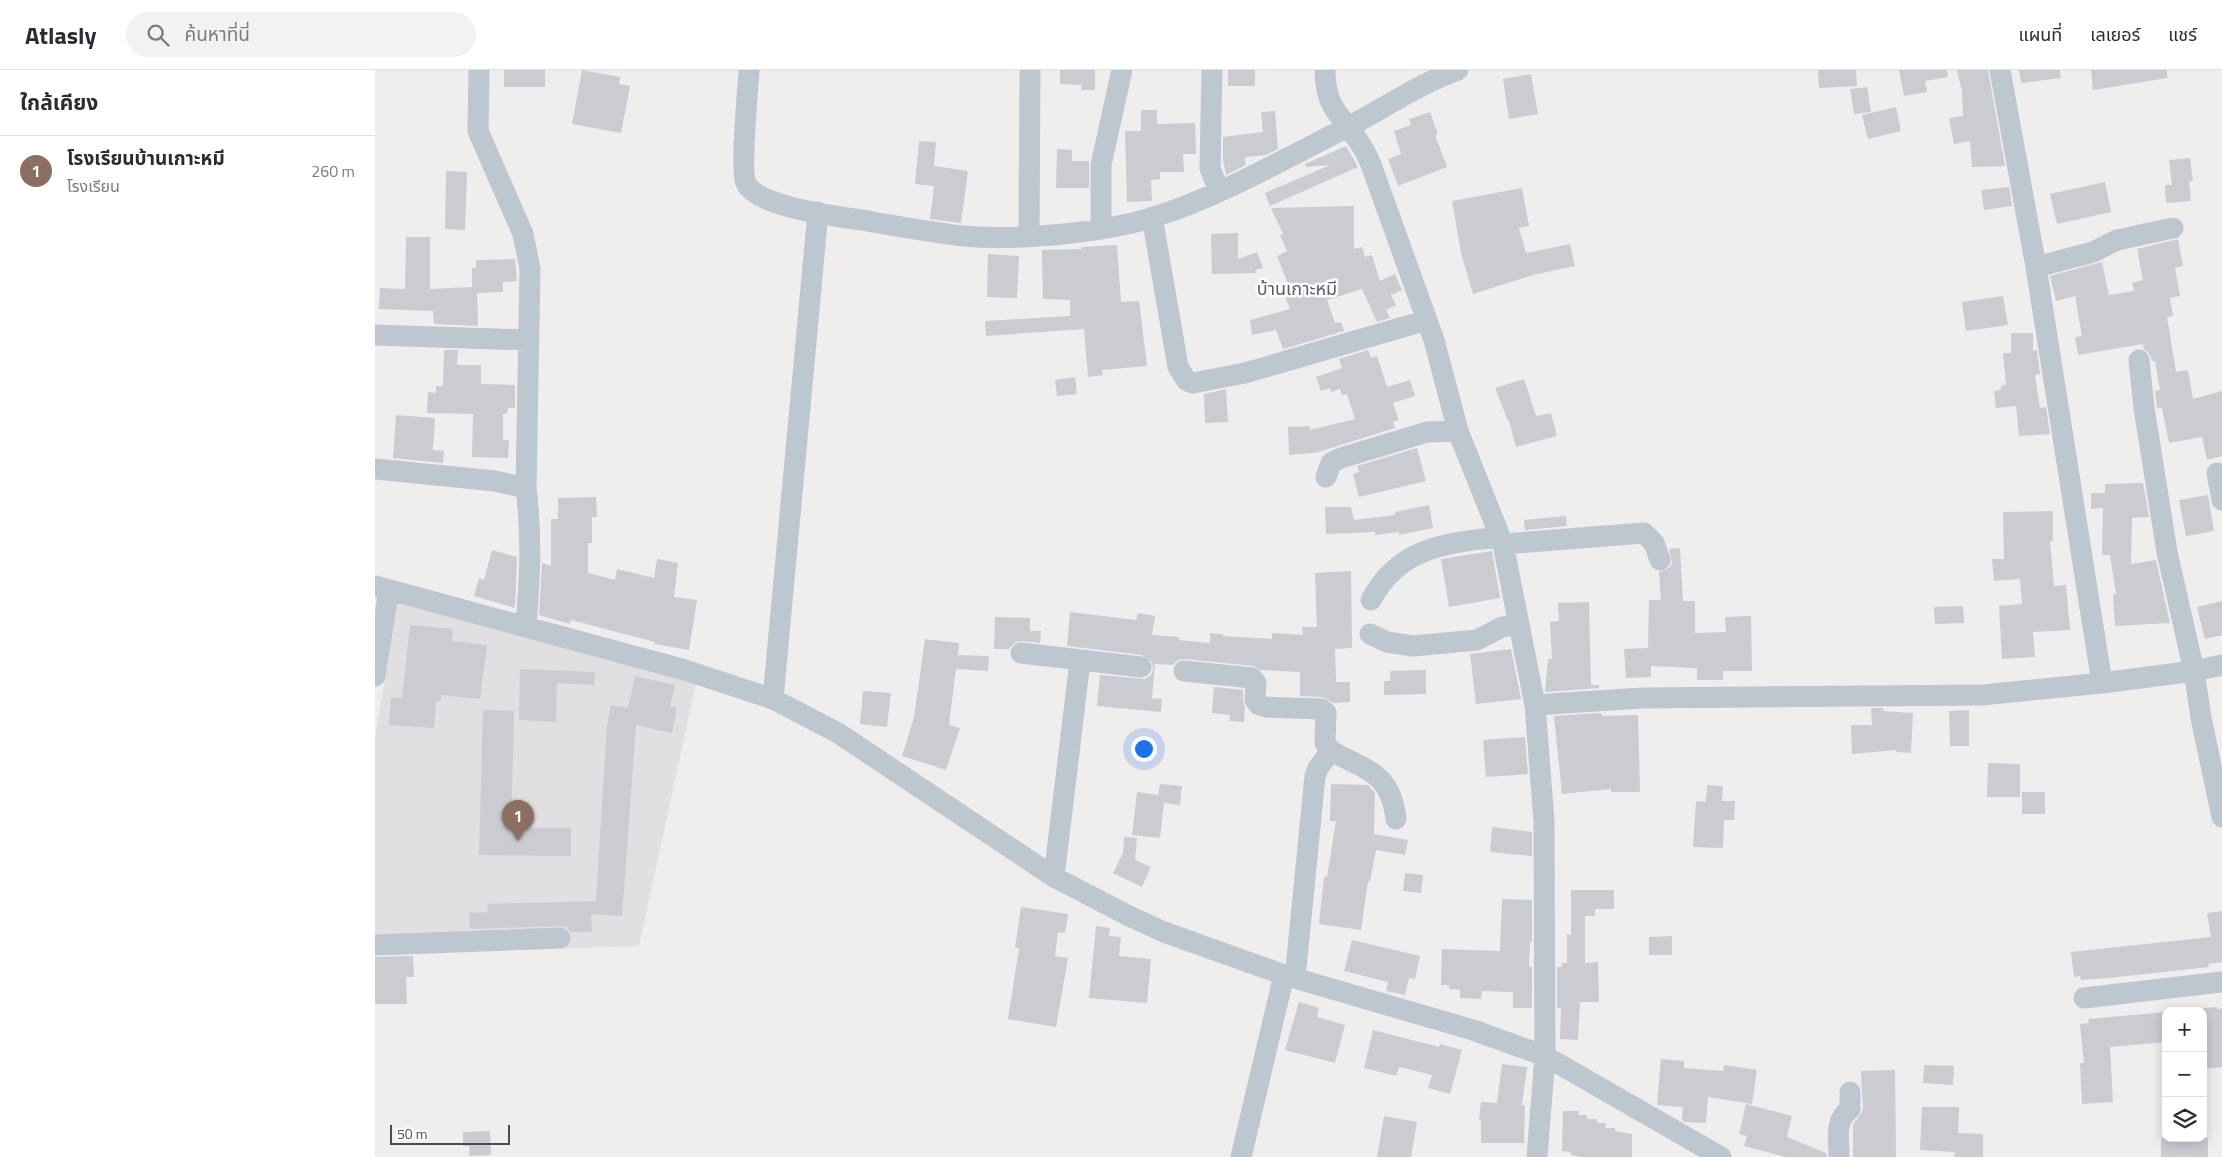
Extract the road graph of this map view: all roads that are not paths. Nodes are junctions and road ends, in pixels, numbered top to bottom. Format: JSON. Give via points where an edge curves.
{"nodes":[{"id":1,"x":479,"y":70,"type":"edge"},
{"id":2,"x":749,"y":70,"type":"edge"},
{"id":3,"x":1030,"y":70,"type":"edge"},
{"id":4,"x":1122,"y":70,"type":"edge"},
{"id":5,"x":1212,"y":70,"type":"edge"},
{"id":6,"x":1325,"y":70,"type":"edge"},
{"id":7,"x":1999,"y":70,"type":"edge"},
{"id":8,"x":1445,"y":72,"type":"edge"},
{"id":9,"x":1347,"y":128,"type":"junction"},
{"id":10,"x":1219,"y":191,"type":"junction"},
{"id":11,"x":819,"y":212,"type":"junction"},
{"id":12,"x":1152,"y":217,"type":"junction"},
{"id":13,"x":1101,"y":228,"type":"junction"},
{"id":14,"x":2173,"y":228,"type":"dead end"},
{"id":15,"x":1029,"y":235,"type":"junction"},
{"id":16,"x":2036,"y":267,"type":"junction"},
{"id":17,"x":1427,"y":320,"type":"junction"},
{"id":18,"x":375,"y":335,"type":"edge"},
{"id":19,"x":528,"y":340,"type":"junction"},
{"id":20,"x":2139,"y":360,"type":"dead end"},
{"id":21,"x":1458,"y":431,"type":"junction"},
{"id":22,"x":375,"y":468,"type":"edge"},
{"id":23,"x":2217,"y":473,"type":"dead end"},
{"id":24,"x":1326,"y":477,"type":"dead end"},
{"id":25,"x":526,"y":488,"type":"junction"},
{"id":26,"x":2222,"y":500,"type":"edge"},
{"id":27,"x":1501,"y":540,"type":"junction"},
{"id":28,"x":1660,"y":560,"type":"dead end"},
{"id":29,"x":382,"y":588,"type":"edge"},
{"id":30,"x":1371,"y":600,"type":"dead end"},
{"id":31,"x":1519,"y":624,"type":"junction"},
{"id":32,"x":526,"y":626,"type":"junction"},
{"id":33,"x":1370,"y":634,"type":"dead end"},
{"id":34,"x":1021,"y":653,"type":"dead end"},
{"id":35,"x":1080,"y":661,"type":"junction"},
{"id":36,"x":2222,"y":665,"type":"edge"},
{"id":37,"x":1141,"y":668,"type":"dead end"},
{"id":38,"x":1184,"y":671,"type":"dead end"},
{"id":39,"x":2194,"y":671,"type":"junction"},
{"id":40,"x":375,"y":676,"type":"edge"},
{"id":41,"x":2102,"y":683,"type":"junction"},
{"id":42,"x":773,"y":699,"type":"junction"},
{"id":43,"x":1535,"y":705,"type":"junction"},
{"id":44,"x":1331,"y":752,"type":"junction"},
{"id":45,"x":2222,"y":817,"type":"edge"},
{"id":46,"x":1396,"y":819,"type":"dead end"},
{"id":47,"x":1054,"y":877,"type":"junction"},
{"id":48,"x":561,"y":938,"type":"dead end"},
{"id":49,"x":375,"y":945,"type":"edge"},
{"id":50,"x":1289,"y":977,"type":"junction"},
{"id":51,"x":2222,"y":982,"type":"edge"},
{"id":52,"x":2084,"y":998,"type":"dead end"},
{"id":53,"x":1545,"y":1056,"type":"junction"},
{"id":54,"x":1850,"y":1092,"type":"dead end"},
{"id":55,"x":1709,"y":1154,"type":"edge"},
{"id":56,"x":1241,"y":1157,"type":"edge"},
{"id":57,"x":1537,"y":1157,"type":"edge"},
{"id":58,"x":1839,"y":1157,"type":"edge"}],
"edges":[{"from":1,"to":19,"type":"street","via":[[478,131],[513,209],[529,257]]},
{"from":2,"to":11,"type":"street","via":[[746,184],[770,202]]},
{"from":3,"to":15,"type":"street"},
{"from":4,"to":13,"type":"street","via":[[1101,165]]},
{"from":5,"to":10,"type":"street","via":[[1210,168]]},
{"from":6,"to":9,"type":"street","via":[[1327,94],[1334,111]]},
{"from":7,"to":16,"type":"street"},
{"from":8,"to":9,"type":"street"},
{"from":9,"to":10,"type":"street"},
{"from":9,"to":17,"type":"street","via":[[1370,163]]},
{"from":10,"to":12,"type":"street"},
{"from":11,"to":15,"type":"street","via":[[965,236]]},
{"from":11,"to":42,"type":"street"},
{"from":12,"to":13,"type":"street"},
{"from":12,"to":17,"type":"street","via":[[1178,367],[1187,381],[1193,383],[1245,373]]},
{"from":13,"to":15,"type":"street"},
{"from":14,"to":16,"type":"street","via":[[2117,240],[2093,252]]},
{"from":16,"to":41,"type":"street"},
{"from":17,"to":21,"type":"street"},
{"from":18,"to":19,"type":"street"},
{"from":19,"to":25,"type":"street"},
{"from":20,"to":39,"type":"street","via":[[2167,552]]},
{"from":21,"to":24,"type":"street","via":[[1427,432],[1341,458],[1331,463]]},
{"from":21,"to":27,"type":"street"},
{"from":22,"to":25,"type":"street","via":[[495,481]]},
{"from":23,"to":26,"type":"street"},
{"from":25,"to":32,"type":"street","via":[[531,568]]},
{"from":27,"to":28,"type":"street","via":[[1639,533],[1649,536]]},
{"from":27,"to":30,"type":"street","via":[[1445,545],[1409,559],[1389,573]]},
{"from":27,"to":31,"type":"street"},
{"from":29,"to":32,"type":"street"},
{"from":29,"to":40,"type":"street"},
{"from":31,"to":33,"type":"street","via":[[1477,640],[1413,646],[1387,642]]},
{"from":31,"to":43,"type":"street"},
{"from":32,"to":42,"type":"street","via":[[685,670]]},
{"from":34,"to":35,"type":"street"},
{"from":35,"to":37,"type":"street"},
{"from":35,"to":47,"type":"street"},
{"from":36,"to":39,"type":"street"},
{"from":38,"to":44,"type":"street","via":[[1252,678],[1256,683],[1255,700],[1266,707],[1324,710],[1325,743]]},
{"from":39,"to":41,"type":"street"},
{"from":39,"to":45,"type":"street"},
{"from":41,"to":43,"type":"street","via":[[1982,695],[1651,698]]},
{"from":42,"to":47,"type":"street","via":[[837,733]]},
{"from":43,"to":53,"type":"street","via":[[1544,821]]},
{"from":44,"to":46,"type":"street","via":[[1384,782],[1393,799]]},
{"from":44,"to":50,"type":"street","via":[[1315,776]]},
{"from":47,"to":50,"type":"street","via":[[1164,932]]},
{"from":48,"to":49,"type":"street"},
{"from":50,"to":53,"type":"street","via":[[1473,1030]]},
{"from":50,"to":56,"type":"street"},
{"from":51,"to":52,"type":"street"},
{"from":53,"to":55,"type":"street"},
{"from":53,"to":57,"type":"street"},
{"from":54,"to":58,"type":"street","via":[[1850,1109],[1840,1121]]}]}
